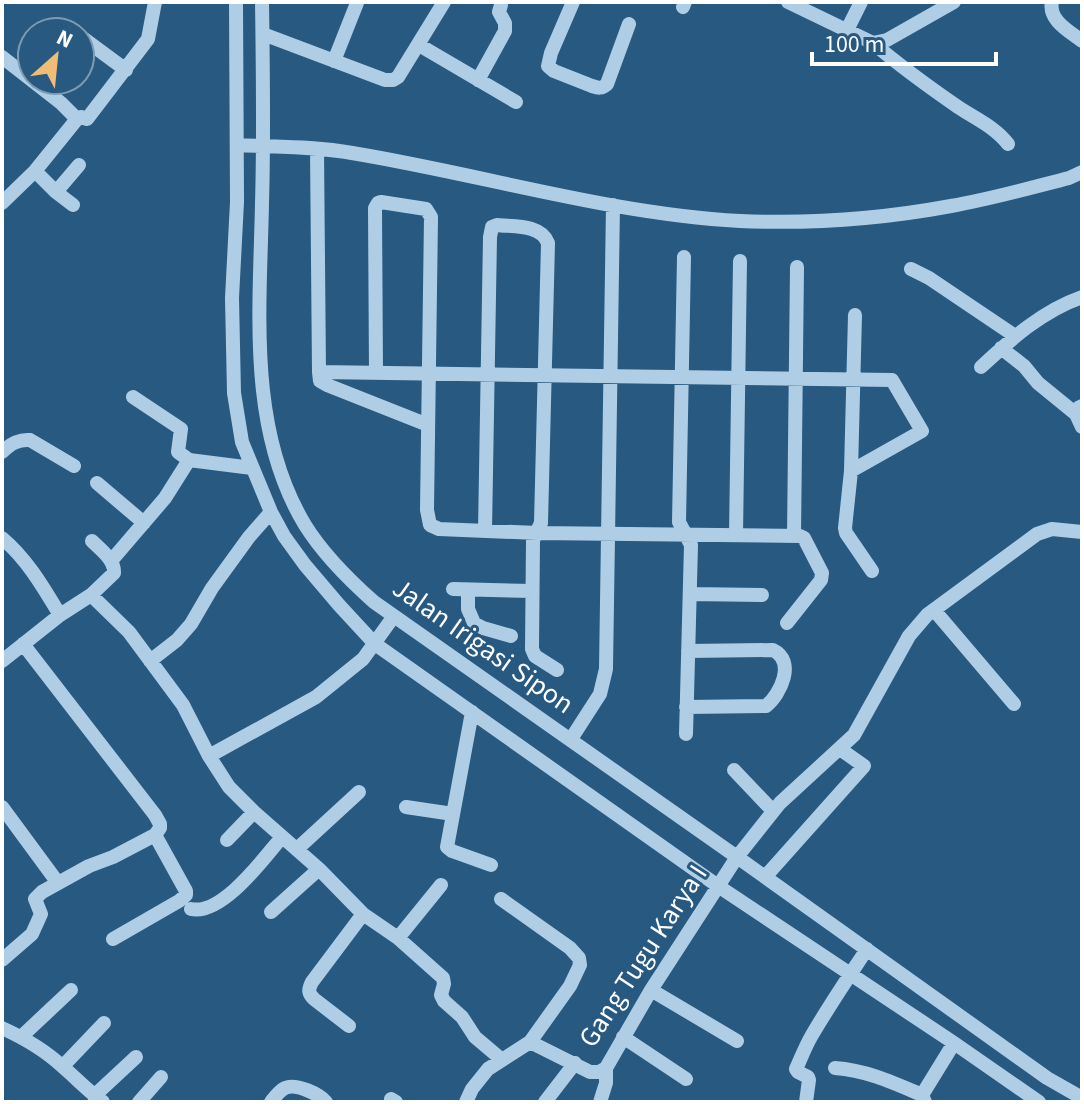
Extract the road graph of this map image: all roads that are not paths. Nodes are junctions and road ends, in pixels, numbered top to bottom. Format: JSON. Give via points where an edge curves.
{"nodes":[{"id":1,"x":155,"y":2,"type":"edge"},
{"id":2,"x":236,"y":2,"type":"edge"},
{"id":3,"x":262,"y":2,"type":"edge"},
{"id":4,"x":444,"y":2,"type":"edge"},
{"id":5,"x":573,"y":2,"type":"edge"},
{"id":6,"x":861,"y":2,"type":"edge"},
{"id":7,"x":954,"y":2,"type":"edge"},
{"id":8,"x":1052,"y":2,"type":"edge"},
{"id":9,"x":357,"y":3,"type":"edge"},
{"id":10,"x":790,"y":3,"type":"edge"},
{"id":11,"x":501,"y":5,"type":"dead end"},
{"id":12,"x":629,"y":24,"type":"dead end"},
{"id":13,"x":847,"y":30,"type":"junction"},
{"id":14,"x":263,"y":34,"type":"junction"},
{"id":15,"x":1082,"y":41,"type":"edge"},
{"id":16,"x":873,"y":43,"type":"junction"},
{"id":17,"x":419,"y":45,"type":"junction"},
{"id":18,"x":96,"y":48,"type":"edge"},
{"id":19,"x":334,"y":61,"type":"junction"},
{"id":20,"x":126,"y":70,"type":"junction"},
{"id":21,"x":478,"y":80,"type":"junction"},
{"id":22,"x":52,"y":96,"type":"edge"},
{"id":23,"x":516,"y":102,"type":"dead end"},
{"id":24,"x":77,"y":119,"type":"junction"},
{"id":25,"x":1008,"y":144,"type":"dead end"},
{"id":26,"x":239,"y":145,"type":"junction"},
{"id":27,"x":262,"y":146,"type":"junction"},
{"id":28,"x":317,"y":149,"type":"junction"},
{"id":29,"x":79,"y":165,"type":"dead end"},
{"id":30,"x":35,"y":171,"type":"junction"},
{"id":31,"x":1082,"y":172,"type":"edge"},
{"id":32,"x":56,"y":192,"type":"junction"},
{"id":33,"x":2,"y":203,"type":"edge"},
{"id":34,"x":73,"y":205,"type":"dead end"},
{"id":35,"x":613,"y":205,"type":"junction"},
{"id":36,"x":684,"y":257,"type":"dead end"},
{"id":37,"x":740,"y":261,"type":"dead end"},
{"id":38,"x":797,"y":267,"type":"dead end"},
{"id":39,"x":911,"y":269,"type":"dead end"},
{"id":40,"x":1082,"y":297,"type":"edge"},
{"id":41,"x":855,"y":315,"type":"dead end"},
{"id":42,"x":1015,"y":336,"type":"junction"},
{"id":43,"x":1001,"y":348,"type":"junction"},
{"id":44,"x":981,"y":367,"type":"dead end"},
{"id":45,"x":319,"y":372,"type":"junction"},
{"id":46,"x":376,"y":373,"type":"junction"},
{"id":47,"x":429,"y":374,"type":"junction"},
{"id":48,"x":489,"y":375,"type":"junction"},
{"id":49,"x":544,"y":375,"type":"junction"},
{"id":50,"x":610,"y":376,"type":"junction"},
{"id":51,"x":681,"y":377,"type":"junction"},
{"id":52,"x":738,"y":378,"type":"junction"},
{"id":53,"x":796,"y":379,"type":"junction"},
{"id":54,"x":854,"y":380,"type":"junction"},
{"id":55,"x":133,"y":397,"type":"dead end"},
{"id":56,"x":1080,"y":416,"type":"edge"},
{"id":57,"x":428,"y":425,"type":"junction"},
{"id":58,"x":2,"y":452,"type":"edge"},
{"id":59,"x":189,"y":460,"type":"junction"},
{"id":60,"x":74,"y":466,"type":"dead end"},
{"id":61,"x":252,"y":468,"type":"junction"},
{"id":62,"x":851,"y":471,"type":"junction"},
{"id":63,"x":97,"y":483,"type":"dead end"},
{"id":64,"x":271,"y":512,"type":"junction"},
{"id":65,"x":144,"y":523,"type":"junction"},
{"id":66,"x":304,"y":525,"type":"junction"},
{"id":67,"x":485,"y":531,"type":"junction"},
{"id":68,"x":1082,"y":532,"type":"edge"},
{"id":69,"x":537,"y":533,"type":"junction"},
{"id":70,"x":608,"y":534,"type":"junction"},
{"id":71,"x":685,"y":535,"type":"junction"},
{"id":72,"x":736,"y":535,"type":"junction"},
{"id":73,"x":285,"y":536,"type":"junction"},
{"id":74,"x":794,"y":536,"type":"junction"},
{"id":75,"x":2,"y":538,"type":"edge"},
{"id":76,"x":92,"y":541,"type":"dead end"},
{"id":77,"x":111,"y":561,"type":"junction"},
{"id":78,"x":872,"y":571,"type":"dead end"},
{"id":79,"x":532,"y":591,"type":"junction"},
{"id":80,"x":690,"y":594,"type":"junction"},
{"id":81,"x":91,"y":595,"type":"junction"},
{"id":82,"x":762,"y":595,"type":"dead end"},
{"id":83,"x":934,"y":610,"type":"junction"},
{"id":84,"x":60,"y":615,"type":"junction"},
{"id":85,"x":393,"y":618,"type":"junction"},
{"id":86,"x":787,"y":623,"type":"dead end"},
{"id":87,"x":511,"y":636,"type":"dead end"},
{"id":88,"x":376,"y":642,"type":"junction"},
{"id":89,"x":23,"y":644,"type":"junction"},
{"id":90,"x":688,"y":651,"type":"junction"},
{"id":91,"x":2,"y":661,"type":"edge"},
{"id":92,"x":150,"y":661,"type":"junction"},
{"id":93,"x":557,"y":670,"type":"dead end"},
{"id":94,"x":1014,"y":704,"type":"dead end"},
{"id":95,"x":686,"y":707,"type":"junction"},
{"id":96,"x":472,"y":712,"type":"junction"},
{"id":97,"x":686,"y":734,"type":"dead end"},
{"id":98,"x":571,"y":739,"type":"junction"},
{"id":99,"x":840,"y":749,"type":"junction"},
{"id":100,"x":209,"y":756,"type":"junction"},
{"id":101,"x":734,"y":770,"type":"dead end"},
{"id":102,"x":359,"y":792,"type":"dead end"},
{"id":103,"x":2,"y":807,"type":"edge"},
{"id":104,"x":406,"y":807,"type":"dead end"},
{"id":105,"x":773,"y":811,"type":"junction"},
{"id":106,"x":254,"y":812,"type":"junction"},
{"id":107,"x":453,"y":814,"type":"junction"},
{"id":108,"x":155,"y":835,"type":"junction"},
{"id":109,"x":282,"y":837,"type":"junction"},
{"id":110,"x":227,"y":840,"type":"dead end"},
{"id":111,"x":297,"y":849,"type":"junction"},
{"id":112,"x":736,"y":859,"type":"junction"},
{"id":113,"x":491,"y":865,"type":"dead end"},
{"id":114,"x":319,"y":869,"type":"junction"},
{"id":115,"x":765,"y":877,"type":"junction"},
{"id":116,"x":58,"y":883,"type":"junction"},
{"id":117,"x":720,"y":884,"type":"junction"},
{"id":118,"x":441,"y":885,"type":"dead end"},
{"id":119,"x":501,"y":899,"type":"dead end"},
{"id":120,"x":191,"y":909,"type":"dead end"},
{"id":121,"x":271,"y":912,"type":"dead end"},
{"id":122,"x":363,"y":914,"type":"junction"},
{"id":123,"x":398,"y":938,"type":"junction"},
{"id":124,"x":113,"y":939,"type":"dead end"},
{"id":125,"x":2,"y":960,"type":"edge"},
{"id":126,"x":858,"y":962,"type":"junction"},
{"id":127,"x":71,"y":990,"type":"dead end"},
{"id":128,"x":651,"y":990,"type":"junction"},
{"id":129,"x":104,"y":1023,"type":"dead end"},
{"id":130,"x":349,"y":1026,"type":"dead end"},
{"id":131,"x":2,"y":1028,"type":"edge"},
{"id":132,"x":21,"y":1037,"type":"junction"},
{"id":133,"x":623,"y":1037,"type":"junction"},
{"id":134,"x":737,"y":1041,"type":"dead end"},
{"id":135,"x":530,"y":1042,"type":"junction"},
{"id":136,"x":954,"y":1043,"type":"junction"},
{"id":137,"x":136,"y":1057,"type":"dead end"},
{"id":138,"x":501,"y":1059,"type":"junction"},
{"id":139,"x":575,"y":1063,"type":"junction"},
{"id":140,"x":63,"y":1066,"type":"junction"},
{"id":141,"x":606,"y":1068,"type":"junction"},
{"id":142,"x":835,"y":1068,"type":"dead end"},
{"id":143,"x":161,"y":1077,"type":"dead end"},
{"id":144,"x":686,"y":1079,"type":"dead end"},
{"id":145,"x":924,"y":1098,"type":"edge"},
{"id":146,"x":1082,"y":1098,"type":"edge"},
{"id":147,"x":98,"y":1099,"type":"edge"},
{"id":148,"x":139,"y":1102,"type":"edge"},
{"id":149,"x":271,"y":1102,"type":"edge"},
{"id":150,"x":326,"y":1102,"type":"edge"},
{"id":151,"x":466,"y":1102,"type":"edge"},
{"id":152,"x":545,"y":1102,"type":"edge"},
{"id":153,"x":600,"y":1102,"type":"edge"},
{"id":154,"x":806,"y":1102,"type":"edge"},
{"id":155,"x":1039,"y":1102,"type":"edge"}],
"edges":[{"from":1,"to":20,"type":"street","via":[[148,39]]},
{"from":2,"to":26,"type":"street","name":"Jalan Irigasi Sipon"},
{"from":3,"to":14,"type":"street","name":"Jalan Irigasi Sipon"},
{"from":4,"to":17,"type":"street"},
{"from":5,"to":12,"type":"street","via":[[548,66],[592,86],[607,84]]},
{"from":6,"to":13,"type":"street"},
{"from":7,"to":16,"type":"street"},
{"from":8,"to":15,"type":"street","via":[[1053,18]]},
{"from":9,"to":19,"type":"street"},
{"from":10,"to":13,"type":"street"},
{"from":11,"to":21,"type":"street","via":[[505,31]]},
{"from":13,"to":16,"type":"street"},
{"from":14,"to":19,"type":"street"},
{"from":14,"to":27,"type":"street","name":"Jalan Irigasi Sipon"},
{"from":16,"to":25,"type":"street"},
{"from":17,"to":19,"type":"street","via":[[393,80]]},
{"from":17,"to":21,"type":"street"},
{"from":18,"to":20,"type":"street"},
{"from":20,"to":24,"type":"street","via":[[89,118]]},
{"from":21,"to":23,"type":"street"},
{"from":22,"to":24,"type":"street"},
{"from":24,"to":30,"type":"street"},
{"from":26,"to":27,"type":"street"},
{"from":26,"to":61,"type":"street","name":"Jalan Irigasi Sipon","via":[[234,393]]},
{"from":27,"to":28,"type":"street"},
{"from":27,"to":66,"type":"street","name":"Jalan Irigasi Sipon","via":[[263,395],[271,442]]},
{"from":28,"to":35,"type":"street"},
{"from":28,"to":45,"type":"street"},
{"from":29,"to":32,"type":"street"},
{"from":30,"to":32,"type":"street"},
{"from":30,"to":33,"type":"street"},
{"from":31,"to":35,"type":"street","via":[[953,206],[874,218],[741,221]]},
{"from":32,"to":34,"type":"street"},
{"from":35,"to":50,"type":"street"},
{"from":36,"to":51,"type":"street"},
{"from":37,"to":52,"type":"street"},
{"from":38,"to":53,"type":"street"},
{"from":39,"to":42,"type":"street"},
{"from":40,"to":42,"type":"street"},
{"from":41,"to":54,"type":"street"},
{"from":42,"to":43,"type":"street"},
{"from":43,"to":44,"type":"street"},
{"from":43,"to":56,"type":"street"},
{"from":45,"to":46,"type":"street"},
{"from":45,"to":57,"type":"street","via":[[327,385]]},
{"from":46,"to":47,"type":"street"},
{"from":46,"to":47,"type":"street","via":[[375,208],[381,202],[424,208],[430,214]]},
{"from":47,"to":48,"type":"street"},
{"from":47,"to":57,"type":"street"},
{"from":48,"to":49,"type":"street"},
{"from":48,"to":49,"type":"street","via":[[490,237],[497,225],[531,229],[547,239]]},
{"from":48,"to":67,"type":"street"},
{"from":49,"to":50,"type":"street"},
{"from":49,"to":69,"type":"street"},
{"from":50,"to":51,"type":"street"},
{"from":50,"to":70,"type":"street"},
{"from":51,"to":52,"type":"street"},
{"from":51,"to":71,"type":"street","via":[[679,522]]},
{"from":52,"to":53,"type":"street"},
{"from":52,"to":72,"type":"street"},
{"from":53,"to":54,"type":"street"},
{"from":53,"to":74,"type":"street"},
{"from":54,"to":62,"type":"street"},
{"from":54,"to":62,"type":"street","via":[[892,380],[922,431]]},
{"from":55,"to":59,"type":"street","via":[[181,429],[178,452]]},
{"from":57,"to":67,"type":"street","via":[[428,522],[439,529]]},
{"from":58,"to":60,"type":"street","via":[[22,439],[30,440]]},
{"from":59,"to":61,"type":"street"},
{"from":59,"to":65,"type":"street"},
{"from":61,"to":64,"type":"street","name":"Jalan Irigasi Sipon"},
{"from":62,"to":78,"type":"street","via":[[846,533]]},
{"from":63,"to":65,"type":"street"},
{"from":64,"to":73,"type":"street","name":"Jalan Irigasi Sipon"},
{"from":64,"to":92,"type":"street","via":[[191,624]]},
{"from":65,"to":77,"type":"street"},
{"from":66,"to":73,"type":"street"},
{"from":66,"to":85,"type":"street","name":"Jalan Irigasi Sipon","via":[[350,581]]},
{"from":67,"to":69,"type":"street"},
{"from":68,"to":83,"type":"street","name":"Gang Tugu Karya I","via":[[1052,529],[1037,534]]},
{"from":69,"to":70,"type":"street"},
{"from":69,"to":79,"type":"street"},
{"from":70,"to":71,"type":"street"},
{"from":70,"to":98,"type":"street","via":[[604,684]]},
{"from":71,"to":72,"type":"street"},
{"from":71,"to":80,"type":"street","via":[[691,545]]},
{"from":72,"to":74,"type":"street"},
{"from":73,"to":88,"type":"street","name":"Jalan Irigasi Sipon"},
{"from":74,"to":86,"type":"street","via":[[804,538],[822,576]]},
{"from":75,"to":84,"type":"street","via":[[38,578]]},
{"from":76,"to":77,"type":"street"},
{"from":77,"to":81,"type":"street","via":[[114,573]]},
{"from":79,"to":87,"type":"street","via":[[460,589],[474,623]]},
{"from":79,"to":93,"type":"street","via":[[533,653]]},
{"from":80,"to":82,"type":"street"},
{"from":80,"to":90,"type":"street"},
{"from":81,"to":84,"type":"street"},
{"from":81,"to":92,"type":"street"},
{"from":83,"to":94,"type":"street"},
{"from":83,"to":99,"type":"street","name":"Gang Tugu Karya I","via":[[909,636],[861,725]]},
{"from":84,"to":89,"type":"street"},
{"from":85,"to":88,"type":"street"},
{"from":85,"to":98,"type":"street","name":"Jalan Irigasi Sipon"},
{"from":88,"to":96,"type":"street","name":"Jalan Irigasi Sipon"},
{"from":88,"to":100,"type":"street","via":[[355,667],[316,697]]},
{"from":89,"to":91,"type":"street"},
{"from":89,"to":108,"type":"street","via":[[155,815],[160,824]]},
{"from":90,"to":95,"type":"street"},
{"from":90,"to":95,"type":"street","via":[[773,650],[784,660],[785,670],[778,693],[766,706]]},
{"from":92,"to":100,"type":"street","via":[[183,705]]},
{"from":95,"to":97,"type":"street"},
{"from":96,"to":107,"type":"street"},
{"from":96,"to":117,"type":"street","name":"Jalan Irigasi Sipon"},
{"from":98,"to":112,"type":"street","name":"Jalan Irigasi Sipon"},
{"from":99,"to":105,"type":"street","name":"Gang Tugu Karya I"},
{"from":99,"to":115,"type":"street","via":[[864,766]]},
{"from":100,"to":106,"type":"street"},
{"from":101,"to":105,"type":"street"},
{"from":102,"to":111,"type":"street"},
{"from":103,"to":116,"type":"street"},
{"from":104,"to":107,"type":"street"},
{"from":105,"to":112,"type":"street","name":"Gang Tugu Karya I"},
{"from":106,"to":109,"type":"street"},
{"from":106,"to":110,"type":"street"},
{"from":107,"to":113,"type":"street","via":[[447,847]]},
{"from":108,"to":116,"type":"street"},
{"from":108,"to":124,"type":"street","via":[[186,895]]},
{"from":109,"to":111,"type":"street"},
{"from":109,"to":120,"type":"street","via":[[234,892],[212,907]]},
{"from":111,"to":114,"type":"street"},
{"from":112,"to":115,"type":"street","name":"Jalan Irigasi Sipon"},
{"from":112,"to":117,"type":"street","name":"Gang Tugu Karya I"},
{"from":114,"to":121,"type":"street"},
{"from":114,"to":122,"type":"street"},
{"from":115,"to":126,"type":"street","name":"Jalan Irigasi Sipon"},
{"from":116,"to":125,"type":"street","via":[[35,899],[41,914],[32,934]]},
{"from":117,"to":126,"type":"street","name":"Jalan Irigasi Sipon"},
{"from":117,"to":128,"type":"street","name":"Gang Tugu Karya I"},
{"from":118,"to":123,"type":"street"},
{"from":119,"to":135,"type":"street","via":[[579,958],[570,986]]},
{"from":122,"to":123,"type":"street"},
{"from":122,"to":130,"type":"street","via":[[309,990]]},
{"from":123,"to":138,"type":"street","via":[[443,978],[444,1001]]},
{"from":126,"to":136,"type":"street","name":"Jalan Irigasi Sipon"},
{"from":126,"to":146,"type":"street","name":"Jalan Irigasi Sipon"},
{"from":126,"to":154,"type":"street","via":[[812,1034],[796,1071],[809,1080]]},
{"from":127,"to":132,"type":"street"},
{"from":128,"to":133,"type":"street","name":"Gang Tugu Karya I"},
{"from":128,"to":134,"type":"street"},
{"from":129,"to":140,"type":"street"},
{"from":131,"to":132,"type":"street"},
{"from":132,"to":140,"type":"street"},
{"from":133,"to":141,"type":"street","name":"Gang Tugu Karya I"},
{"from":133,"to":144,"type":"street"},
{"from":135,"to":138,"type":"street"},
{"from":135,"to":139,"type":"street","name":"Gang Tugu Karya I"},
{"from":136,"to":145,"type":"street"},
{"from":136,"to":155,"type":"street","name":"Jalan Irigasi Sipon"},
{"from":137,"to":147,"type":"street"},
{"from":138,"to":151,"type":"street","via":[[480,1078]]},
{"from":139,"to":141,"type":"street","name":"Gang Tugu Karya I","via":[[590,1072]]},
{"from":139,"to":152,"type":"street"},
{"from":140,"to":147,"type":"street"},
{"from":141,"to":153,"type":"street"},
{"from":142,"to":145,"type":"street","via":[[888,1080]]},
{"from":143,"to":148,"type":"street"},
{"from":149,"to":150,"type":"street","via":[[290,1087]]}]}
